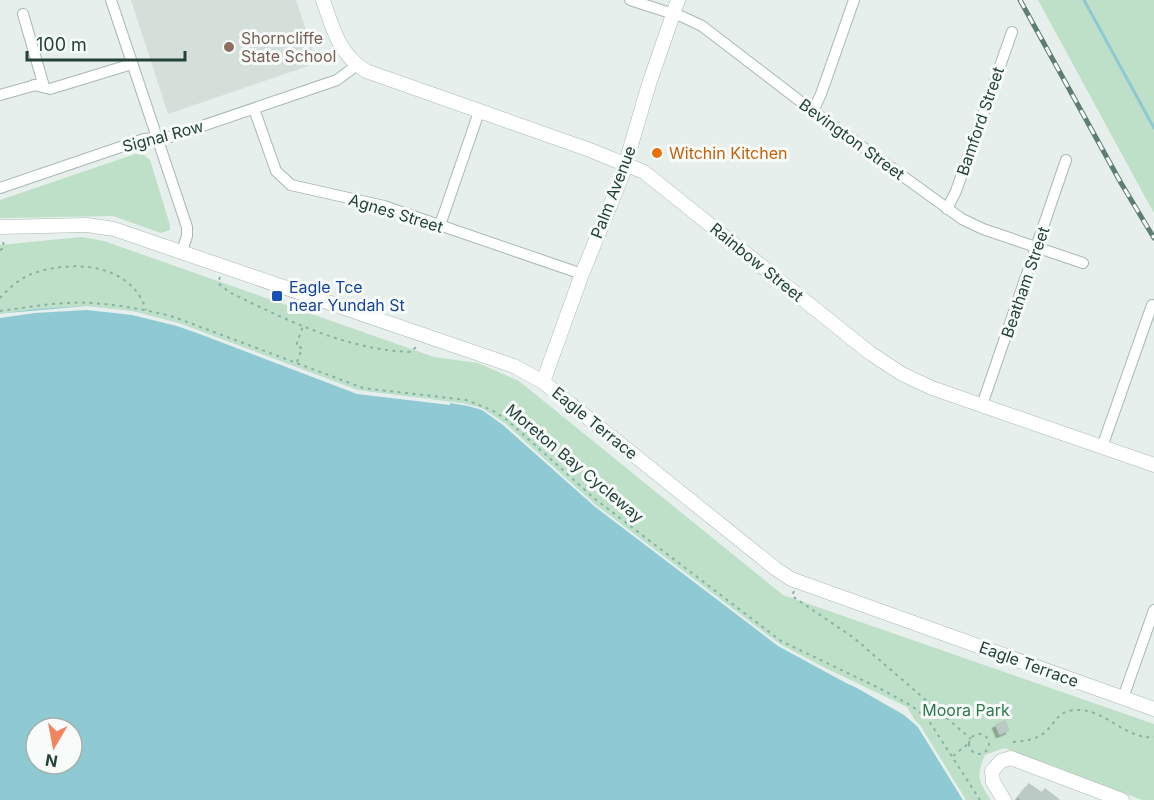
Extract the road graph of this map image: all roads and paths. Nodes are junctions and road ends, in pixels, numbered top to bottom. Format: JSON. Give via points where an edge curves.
{"nodes":[{"id":1,"x":111,"y":0,"type":"edge"},
{"id":2,"x":323,"y":0,"type":"edge"},
{"id":3,"x":630,"y":0,"type":"edge"},
{"id":4,"x":678,"y":0,"type":"edge"},
{"id":5,"x":854,"y":0,"type":"edge"},
{"id":6,"x":23,"y":14,"type":"dead end"},
{"id":7,"x":673,"y":14,"type":"junction"},
{"id":8,"x":1012,"y":32,"type":"dead end"},
{"id":9,"x":132,"y":64,"type":"junction"},
{"id":10,"x":357,"y":65,"type":"junction"},
{"id":11,"x":34,"y":85,"type":"junction"},
{"id":12,"x":0,"y":95,"type":"edge"},
{"id":13,"x":254,"y":109,"type":"junction"},
{"id":14,"x":479,"y":111,"type":"junction"},
{"id":15,"x":813,"y":111,"type":"junction"},
{"id":16,"x":156,"y":138,"type":"junction"},
{"id":17,"x":1066,"y":160,"type":"dead end"},
{"id":18,"x":626,"y":163,"type":"junction"},
{"id":19,"x":1,"y":184,"type":"edge"},
{"id":20,"x":947,"y":209,"type":"junction"},
{"id":21,"x":440,"y":225,"type":"junction"},
{"id":22,"x":2,"y":233,"type":"edge"},
{"id":23,"x":1037,"y":248,"type":"junction"},
{"id":24,"x":0,"y":250,"type":"edge"},
{"id":25,"x":182,"y":251,"type":"junction"},
{"id":26,"x":1083,"y":263,"type":"dead end"},
{"id":27,"x":582,"y":274,"type":"junction"},
{"id":28,"x":220,"y":277,"type":"dead end"},
{"id":29,"x":0,"y":298,"type":"edge"},
{"id":30,"x":1152,"y":304,"type":"dead end"},
{"id":31,"x":146,"y":310,"type":"junction"},
{"id":32,"x":0,"y":311,"type":"edge"},
{"id":33,"x":303,"y":326,"type":"junction"},
{"id":34,"x":417,"y":346,"type":"dead end"},
{"id":35,"x":296,"y":363,"type":"junction"},
{"id":36,"x":543,"y":382,"type":"junction"},
{"id":37,"x":982,"y":405,"type":"junction"},
{"id":38,"x":1102,"y":447,"type":"junction"},
{"id":39,"x":1154,"y":465,"type":"edge"},
{"id":40,"x":794,"y":590,"type":"dead end"},
{"id":41,"x":1154,"y":610,"type":"edge"},
{"id":42,"x":1123,"y":698,"type":"junction"},
{"id":43,"x":1154,"y":709,"type":"edge"},
{"id":44,"x":1154,"y":737,"type":"edge"},
{"id":45,"x":970,"y":741,"type":"junction"},
{"id":46,"x":1013,"y":742,"type":"dead end"},
{"id":47,"x":953,"y":756,"type":"junction"},
{"id":48,"x":1000,"y":794,"type":"edge"},
{"id":49,"x":980,"y":800,"type":"edge"},
{"id":50,"x":1122,"y":800,"type":"edge"}],
"edges":[{"from":1,"to":9,"type":"street"},
{"from":2,"to":10,"type":"street","via":[[341,48]]},
{"from":3,"to":7,"type":"street","name":"Bevington Street"},
{"from":4,"to":7,"type":"street","name":"Palm Avenue"},
{"from":5,"to":15,"type":"street"},
{"from":6,"to":11,"type":"street","via":[[43,82]]},
{"from":7,"to":15,"type":"street","name":"Bevington Street","via":[[702,26]]},
{"from":7,"to":18,"type":"street","name":"Palm Avenue"},
{"from":8,"to":20,"type":"street","name":"Bamford Street"},
{"from":9,"to":11,"type":"street","via":[[50,89]]},
{"from":9,"to":16,"type":"street"},
{"from":10,"to":13,"type":"street","name":"Signal Row","via":[[326,84]]},
{"from":10,"to":14,"type":"street","name":"Rainbow Street","via":[[376,76]]},
{"from":11,"to":12,"type":"street"},
{"from":13,"to":16,"type":"street","name":"Signal Row","via":[[170,137]]},
{"from":13,"to":21,"type":"street","name":"Agnes Street","via":[[276,171],[291,185],[368,201]]},
{"from":14,"to":18,"type":"street","name":"Rainbow Street"},
{"from":14,"to":21,"type":"street"},
{"from":15,"to":20,"type":"street","name":"Bevington Street"},
{"from":16,"to":19,"type":"street","name":"Signal Row"},
{"from":16,"to":25,"type":"street","via":[[187,227]]},
{"from":17,"to":23,"type":"street","name":"Beatham Street"},
{"from":18,"to":27,"type":"street","name":"Palm Avenue"},
{"from":18,"to":37,"type":"street","name":"Rainbow Street","via":[[649,176],[885,364],[916,381]]},
{"from":20,"to":23,"type":"street","name":"Bevington Street","via":[[972,224]]},
{"from":21,"to":27,"type":"street","name":"Agnes Street"},
{"from":22,"to":24,"type":"path","via":[[4,248]]},
{"from":22,"to":25,"type":"street","name":"Eagle Terrace","via":[[87,225],[106,227]]},
{"from":23,"to":26,"type":"street","name":"Bevington Street"},
{"from":23,"to":37,"type":"street","name":"Beatham Street"},
{"from":25,"to":36,"type":"street","name":"Eagle Terrace","via":[[497,359]]},
{"from":27,"to":36,"type":"street","name":"Palm Avenue"},
{"from":28,"to":33,"type":"path","via":[[218,284],[229,292]]},
{"from":29,"to":31,"type":"path","via":[[28,275],[56,267],[84,266],[115,273],[135,289]]},
{"from":30,"to":38,"type":"street"},
{"from":31,"to":32,"type":"path","name":"Moreton Bay Cycleway","via":[[91,303]]},
{"from":31,"to":35,"type":"path","name":"Moreton Bay Cycleway"},
{"from":33,"to":34,"type":"path","via":[[388,351],[411,352]]},
{"from":33,"to":35,"type":"path","via":[[296,346],[302,348]]},
{"from":35,"to":47,"type":"path","name":"Moreton Bay Cycleway","via":[[363,388],[466,400],[492,410],[595,499],[781,641],[912,706],[927,718]]},
{"from":36,"to":42,"type":"street","name":"Eagle Terrace","via":[[791,579]]},
{"from":37,"to":38,"type":"street","name":"Rainbow Street"},
{"from":38,"to":39,"type":"street","name":"Rainbow Street"},
{"from":40,"to":45,"type":"path","via":[[792,596],[854,638]]},
{"from":41,"to":42,"type":"street"},
{"from":42,"to":43,"type":"street","name":"Eagle Terrace"},
{"from":44,"to":46,"type":"path","via":[[1136,735],[1082,710],[1056,717],[1043,734],[1028,741]]},
{"from":45,"to":45,"type":"path","via":[[977,735],[984,736],[989,742],[988,749],[978,754],[971,750]]},
{"from":45,"to":47,"type":"path"},
{"from":47,"to":49,"type":"path","name":"Moreton Bay Cycleway"},
{"from":48,"to":50,"type":"street","via":[[992,777],[994,767],[1011,758]]}]}
